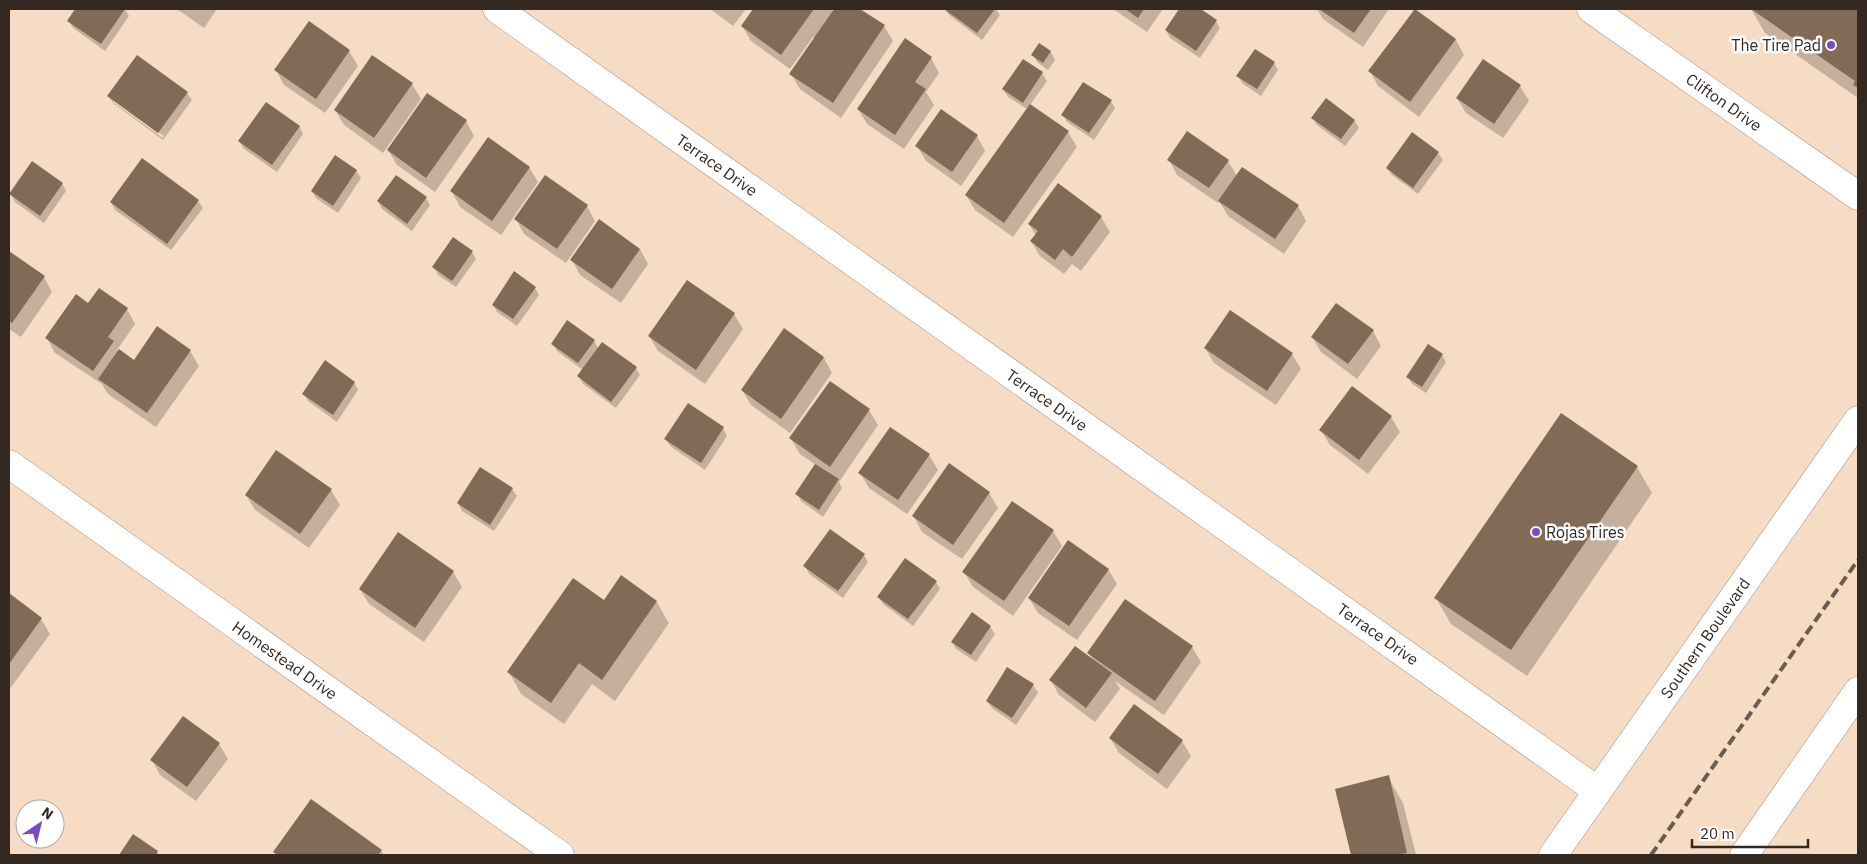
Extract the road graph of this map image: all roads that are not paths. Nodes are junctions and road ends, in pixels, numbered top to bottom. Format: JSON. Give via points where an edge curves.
{"nodes":[{"id":1,"x":497,"y":9,"type":"edge"},
{"id":2,"x":1591,"y":9,"type":"edge"},
{"id":3,"x":1858,"y":196,"type":"edge"},
{"id":4,"x":1858,"y":420,"type":"edge"},
{"id":5,"x":9,"y":464,"type":"edge"},
{"id":6,"x":1858,"y":691,"type":"edge"},
{"id":7,"x":1598,"y":791,"type":"junction"},
{"id":8,"x":560,"y":855,"type":"edge"},
{"id":9,"x":1553,"y":855,"type":"edge"},
{"id":10,"x":1744,"y":855,"type":"edge"}],
"edges":[{"from":1,"to":7,"type":"street","name":"Terrace Drive"},
{"from":2,"to":3,"type":"street","name":"Clifton Drive"},
{"from":4,"to":7,"type":"street","name":"Southern Boulevard"},
{"from":5,"to":8,"type":"street","name":"Homestead Drive"},
{"from":6,"to":10,"type":"street"},
{"from":7,"to":9,"type":"street","name":"Southern Boulevard"}]}
